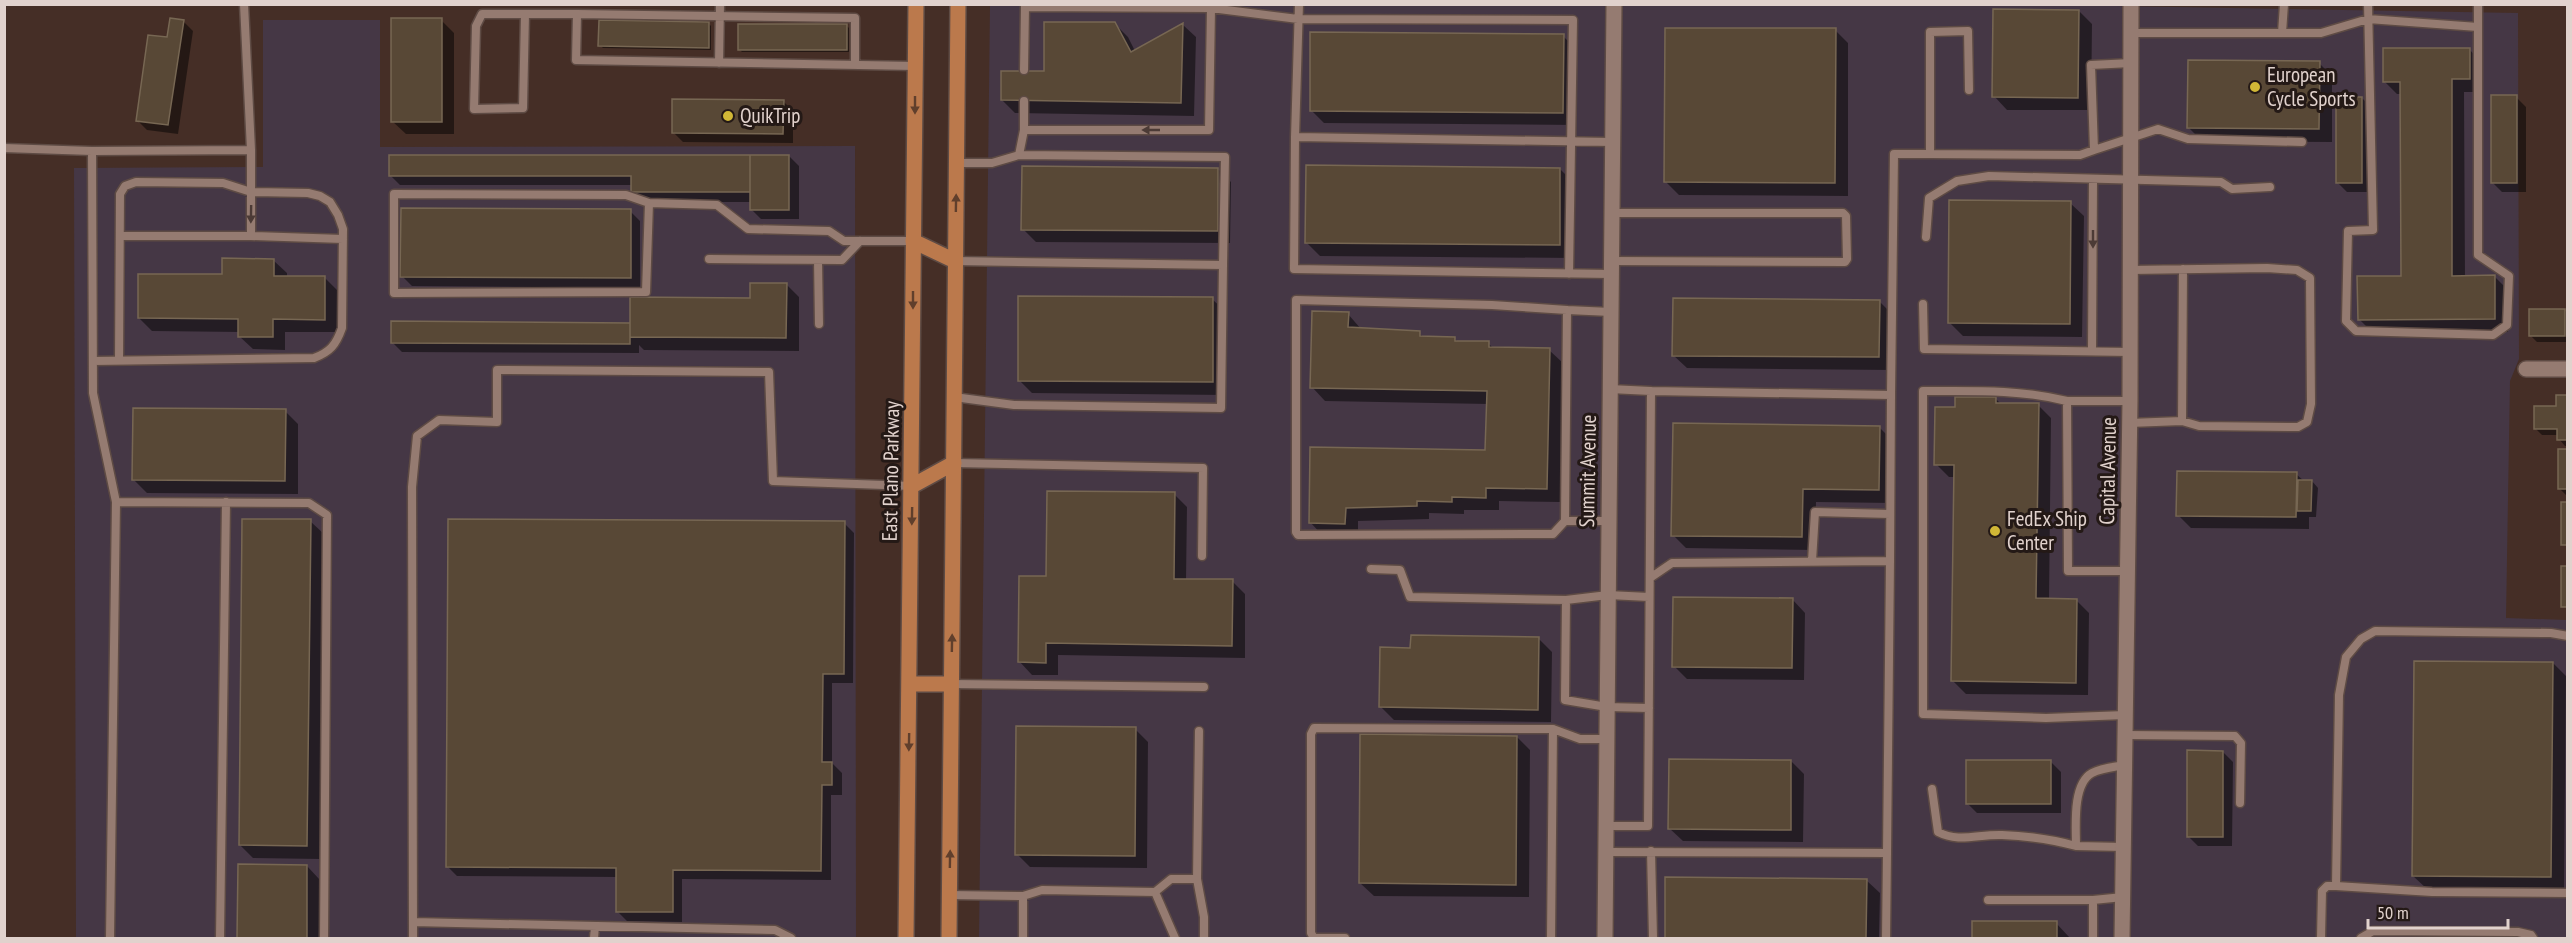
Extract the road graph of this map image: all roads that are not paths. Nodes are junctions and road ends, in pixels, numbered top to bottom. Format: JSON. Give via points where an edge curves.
{"nodes":[{"id":1,"x":244,"y":4,"type":"edge"},
{"id":2,"x":720,"y":4,"type":"edge"},
{"id":3,"x":916,"y":4,"type":"edge"},
{"id":4,"x":958,"y":4,"type":"edge"},
{"id":5,"x":1299,"y":4,"type":"edge"},
{"id":6,"x":1614,"y":4,"type":"edge"},
{"id":7,"x":2131,"y":4,"type":"edge"},
{"id":8,"x":2284,"y":4,"type":"edge"},
{"id":9,"x":2368,"y":4,"type":"edge"},
{"id":10,"x":2478,"y":4,"type":"edge"},
{"id":11,"x":1025,"y":6,"type":"edge"},
{"id":12,"x":1211,"y":6,"type":"edge"},
{"id":13,"x":482,"y":9,"type":"edge"},
{"id":14,"x":525,"y":14,"type":"junction"},
{"id":15,"x":577,"y":14,"type":"junction"},
{"id":16,"x":720,"y":16,"type":"junction"},
{"id":17,"x":1298,"y":19,"type":"junction"},
{"id":18,"x":2368,"y":19,"type":"junction"},
{"id":19,"x":2478,"y":27,"type":"junction"},
{"id":20,"x":2131,"y":33,"type":"junction"},
{"id":21,"x":2282,"y":33,"type":"junction"},
{"id":22,"x":719,"y":63,"type":"junction"},
{"id":23,"x":2131,"y":63,"type":"junction"},
{"id":24,"x":855,"y":65,"type":"junction"},
{"id":25,"x":915,"y":66,"type":"junction"},
{"id":26,"x":1024,"y":70,"type":"dead end"},
{"id":27,"x":1969,"y":90,"type":"dead end"},
{"id":28,"x":1024,"y":101,"type":"dead end"},
{"id":29,"x":1024,"y":130,"type":"junction"},
{"id":30,"x":1295,"y":137,"type":"junction"},
{"id":31,"x":2131,"y":138,"type":"junction"},
{"id":32,"x":1571,"y":141,"type":"junction"},
{"id":33,"x":1612,"y":142,"type":"junction"},
{"id":34,"x":2302,"y":142,"type":"dead end"},
{"id":35,"x":4,"y":148,"type":"edge"},
{"id":36,"x":251,"y":150,"type":"junction"},
{"id":37,"x":2094,"y":150,"type":"junction"},
{"id":38,"x":92,"y":151,"type":"junction"},
{"id":39,"x":1930,"y":154,"type":"junction"},
{"id":40,"x":1019,"y":155,"type":"junction"},
{"id":41,"x":957,"y":163,"type":"junction"},
{"id":42,"x":2093,"y":180,"type":"junction"},
{"id":43,"x":2130,"y":181,"type":"junction"},
{"id":44,"x":2270,"y":187,"type":"dead end"},
{"id":45,"x":251,"y":192,"type":"junction"},
{"id":46,"x":649,"y":203,"type":"junction"},
{"id":47,"x":1612,"y":213,"type":"junction"},
{"id":48,"x":250,"y":236,"type":"junction"},
{"id":49,"x":120,"y":237,"type":"junction"},
{"id":50,"x":1926,"y":237,"type":"dead end"},
{"id":51,"x":343,"y":239,"type":"junction"},
{"id":52,"x":860,"y":241,"type":"junction"},
{"id":53,"x":913,"y":242,"type":"junction"},
{"id":54,"x":709,"y":259,"type":"dead end"},
{"id":55,"x":818,"y":260,"type":"junction"},
{"id":56,"x":955,"y":261,"type":"junction"},
{"id":57,"x":1223,"y":265,"type":"junction"},
{"id":58,"x":1611,"y":267,"type":"junction"},
{"id":59,"x":2183,"y":269,"type":"junction"},
{"id":60,"x":2130,"y":270,"type":"junction"},
{"id":61,"x":1569,"y":274,"type":"junction"},
{"id":62,"x":1923,"y":304,"type":"dead end"},
{"id":63,"x":1567,"y":310,"type":"junction"},
{"id":64,"x":1611,"y":312,"type":"junction"},
{"id":65,"x":819,"y":324,"type":"dead end"},
{"id":66,"x":2092,"y":351,"type":"junction"},
{"id":67,"x":2130,"y":352,"type":"junction"},
{"id":68,"x":119,"y":360,"type":"junction"},
{"id":69,"x":93,"y":361,"type":"junction"},
{"id":70,"x":2526,"y":369,"type":"dead end"},
{"id":71,"x":2568,"y":369,"type":"edge"},
{"id":72,"x":1610,"y":389,"type":"junction"},
{"id":73,"x":1651,"y":391,"type":"junction"},
{"id":74,"x":1891,"y":395,"type":"junction"},
{"id":75,"x":954,"y":397,"type":"junction"},
{"id":76,"x":2067,"y":401,"type":"junction"},
{"id":77,"x":2130,"y":401,"type":"junction"},
{"id":78,"x":2182,"y":421,"type":"junction"},
{"id":79,"x":2129,"y":423,"type":"junction"},
{"id":80,"x":954,"y":464,"type":"junction"},
{"id":81,"x":912,"y":486,"type":"junction"},
{"id":82,"x":116,"y":502,"type":"junction"},
{"id":83,"x":226,"y":502,"type":"junction"},
{"id":84,"x":1890,"y":514,"type":"junction"},
{"id":85,"x":1565,"y":521,"type":"junction"},
{"id":86,"x":1609,"y":521,"type":"junction"},
{"id":87,"x":1202,"y":556,"type":"dead end"},
{"id":88,"x":1812,"y":561,"type":"junction"},
{"id":89,"x":1890,"y":561,"type":"junction"},
{"id":90,"x":1371,"y":569,"type":"dead end"},
{"id":91,"x":2127,"y":571,"type":"junction"},
{"id":92,"x":1650,"y":578,"type":"junction"},
{"id":93,"x":1608,"y":595,"type":"junction"},
{"id":94,"x":1649,"y":597,"type":"junction"},
{"id":95,"x":1566,"y":600,"type":"junction"},
{"id":96,"x":2568,"y":636,"type":"edge"},
{"id":97,"x":909,"y":684,"type":"junction"},
{"id":98,"x":951,"y":684,"type":"junction"},
{"id":99,"x":1204,"y":687,"type":"dead end"},
{"id":100,"x":1607,"y":707,"type":"junction"},
{"id":101,"x":1649,"y":708,"type":"junction"},
{"id":102,"x":2126,"y":715,"type":"junction"},
{"id":103,"x":1552,"y":729,"type":"junction"},
{"id":104,"x":1198,"y":731,"type":"dead end"},
{"id":105,"x":2125,"y":735,"type":"junction"},
{"id":106,"x":1606,"y":739,"type":"junction"},
{"id":107,"x":2125,"y":765,"type":"junction"},
{"id":108,"x":1932,"y":789,"type":"dead end"},
{"id":109,"x":2240,"y":802,"type":"dead end"},
{"id":110,"x":1606,"y":826,"type":"junction"},
{"id":111,"x":2076,"y":846,"type":"junction"},
{"id":112,"x":2124,"y":847,"type":"junction"},
{"id":113,"x":1651,"y":851,"type":"junction"},
{"id":114,"x":1605,"y":852,"type":"junction"},
{"id":115,"x":1887,"y":853,"type":"junction"},
{"id":116,"x":1197,"y":879,"type":"junction"},
{"id":117,"x":2336,"y":886,"type":"junction"},
{"id":118,"x":1155,"y":892,"type":"junction"},
{"id":119,"x":2568,"y":893,"type":"edge"},
{"id":120,"x":949,"y":895,"type":"junction"},
{"id":121,"x":1023,"y":896,"type":"junction"},
{"id":122,"x":2123,"y":897,"type":"junction"},
{"id":123,"x":1988,"y":900,"type":"dead end"},
{"id":124,"x":2093,"y":900,"type":"junction"},
{"id":125,"x":413,"y":922,"type":"junction"},
{"id":126,"x":595,"y":926,"type":"junction"},
{"id":127,"x":110,"y":939,"type":"edge"},
{"id":128,"x":220,"y":939,"type":"edge"},
{"id":129,"x":324,"y":939,"type":"edge"},
{"id":130,"x":413,"y":939,"type":"edge"},
{"id":131,"x":594,"y":939,"type":"edge"},
{"id":132,"x":791,"y":939,"type":"edge"},
{"id":133,"x":906,"y":939,"type":"edge"},
{"id":134,"x":949,"y":939,"type":"edge"},
{"id":135,"x":1023,"y":939,"type":"edge"},
{"id":136,"x":1175,"y":939,"type":"edge"},
{"id":137,"x":1204,"y":939,"type":"edge"},
{"id":138,"x":1345,"y":939,"type":"edge"},
{"id":139,"x":1551,"y":939,"type":"edge"},
{"id":140,"x":1605,"y":939,"type":"edge"},
{"id":141,"x":1653,"y":939,"type":"edge"},
{"id":142,"x":1886,"y":939,"type":"edge"},
{"id":143,"x":2093,"y":939,"type":"edge"},
{"id":144,"x":2122,"y":939,"type":"edge"},
{"id":145,"x":2321,"y":939,"type":"edge"},
{"id":146,"x":2361,"y":939,"type":"edge"},
{"id":147,"x":2533,"y":939,"type":"edge"}],
"edges":[{"from":1,"to":36,"type":"lane"},
{"from":2,"to":16,"type":"lane"},
{"from":3,"to":25,"type":"main road","name":"East Plano Parkway"},
{"from":4,"to":41,"type":"main road"},
{"from":5,"to":17,"type":"lane"},
{"from":6,"to":33,"type":"street","name":"Summit Avenue"},
{"from":7,"to":20,"type":"street","name":"Capital Avenue"},
{"from":8,"to":21,"type":"lane"},
{"from":9,"to":18,"type":"lane"},
{"from":10,"to":19,"type":"lane"},
{"from":11,"to":12,"type":"lane"},
{"from":11,"to":26,"type":"lane"},
{"from":12,"to":17,"type":"lane"},
{"from":12,"to":29,"type":"lane","one_way":true,"via":[[1209,130]]},
{"from":13,"to":14,"type":"lane"},
{"from":13,"to":14,"type":"lane","via":[[476,26],[474,109],[523,108]]},
{"from":14,"to":15,"type":"lane"},
{"from":15,"to":16,"type":"lane"},
{"from":15,"to":22,"type":"lane","via":[[576,60]]},
{"from":16,"to":22,"type":"lane"},
{"from":16,"to":24,"type":"lane","via":[[855,18]]},
{"from":17,"to":30,"type":"lane"},
{"from":17,"to":32,"type":"lane","via":[[1573,20]]},
{"from":18,"to":19,"type":"lane"},
{"from":18,"to":19,"type":"lane","via":[[2373,230],[2348,231],[2346,321],[2355,330],[2493,335],[2507,325],[2509,276],[2478,255]]},
{"from":18,"to":21,"type":"lane","via":[[2321,33]]},
{"from":20,"to":21,"type":"lane"},
{"from":20,"to":23,"type":"street","name":"Capital Avenue"},
{"from":22,"to":24,"type":"lane"},
{"from":23,"to":31,"type":"street","name":"Capital Avenue"},
{"from":23,"to":37,"type":"lane","via":[[2091,65]]},
{"from":24,"to":25,"type":"lane"},
{"from":25,"to":53,"type":"main road","name":"East Plano Parkway","one_way":true},
{"from":27,"to":39,"type":"lane","via":[[1968,31],[1930,32]]},
{"from":28,"to":29,"type":"lane"},
{"from":29,"to":40,"type":"lane"},
{"from":30,"to":32,"type":"lane"},
{"from":30,"to":61,"type":"lane","via":[[1294,269]]},
{"from":31,"to":34,"type":"lane","via":[[2158,129],[2188,139]]},
{"from":31,"to":37,"type":"lane"},
{"from":31,"to":43,"type":"street","name":"Capital Avenue"},
{"from":32,"to":33,"type":"lane"},
{"from":32,"to":61,"type":"lane"},
{"from":33,"to":47,"type":"street","name":"Summit Avenue"},
{"from":35,"to":38,"type":"lane"},
{"from":36,"to":38,"type":"lane"},
{"from":36,"to":45,"type":"lane"},
{"from":37,"to":39,"type":"lane","via":[[2080,155]]},
{"from":38,"to":69,"type":"lane"},
{"from":39,"to":74,"type":"lane","via":[[1894,154]]},
{"from":40,"to":41,"type":"lane","via":[[992,163]]},
{"from":40,"to":57,"type":"lane","via":[[1225,157]]},
{"from":56,"to":41,"type":"main road","one_way":true},
{"from":42,"to":43,"type":"lane"},
{"from":42,"to":50,"type":"lane","via":[[1989,176],[1957,181],[1929,198]]},
{"from":42,"to":66,"type":"lane","one_way":true},
{"from":43,"to":44,"type":"lane","via":[[2221,182],[2232,189]]},
{"from":43,"to":60,"type":"street","name":"Capital Avenue"},
{"from":45,"to":48,"type":"lane","one_way":true},
{"from":45,"to":49,"type":"lane","via":[[223,183],[136,182],[125,186],[120,194]]},
{"from":45,"to":51,"type":"lane","via":[[320,196],[330,202],[338,215]]},
{"from":46,"to":46,"type":"lane","via":[[626,195],[394,194],[394,293],[646,292]]},
{"from":46,"to":52,"type":"lane","via":[[717,205],[748,229],[829,231],[844,241]]},
{"from":47,"to":58,"type":"street","name":"Summit Avenue"},
{"from":47,"to":58,"type":"lane","via":[[1843,213],[1847,259]]},
{"from":48,"to":49,"type":"lane"},
{"from":48,"to":51,"type":"lane"},
{"from":49,"to":68,"type":"lane"},
{"from":51,"to":68,"type":"lane","via":[[342,328],[338,341],[327,353],[314,358]]},
{"from":52,"to":53,"type":"lane"},
{"from":52,"to":55,"type":"lane","via":[[842,260]]},
{"from":53,"to":56,"type":"main road"},
{"from":53,"to":81,"type":"main road","name":"East Plano Parkway","one_way":true},
{"from":54,"to":55,"type":"lane"},
{"from":55,"to":65,"type":"lane"},
{"from":56,"to":57,"type":"lane"},
{"from":56,"to":75,"type":"main road"},
{"from":57,"to":75,"type":"lane","via":[[1221,408],[1014,405]]},
{"from":58,"to":61,"type":"lane"},
{"from":58,"to":64,"type":"street","name":"Summit Avenue"},
{"from":59,"to":60,"type":"lane"},
{"from":59,"to":78,"type":"lane"},
{"from":59,"to":78,"type":"lane","via":[[2277,268],[2297,270],[2310,278],[2312,404],[2307,422],[2298,427],[2199,426]]},
{"from":60,"to":67,"type":"street","name":"Capital Avenue"},
{"from":62,"to":66,"type":"lane","via":[[1924,349]]},
{"from":63,"to":64,"type":"lane"},
{"from":63,"to":85,"type":"lane"},
{"from":63,"to":85,"type":"lane","via":[[1296,300],[1295,360],[1298,535],[1552,534]]},
{"from":64,"to":72,"type":"street","name":"Summit Avenue"},
{"from":66,"to":67,"type":"lane"},
{"from":67,"to":77,"type":"street","name":"Capital Avenue"},
{"from":68,"to":69,"type":"lane"},
{"from":69,"to":82,"type":"lane","via":[[93,393]]},
{"from":70,"to":71,"type":"street"},
{"from":72,"to":73,"type":"lane"},
{"from":72,"to":86,"type":"street","name":"Summit Avenue"},
{"from":73,"to":74,"type":"lane"},
{"from":73,"to":92,"type":"lane"},
{"from":74,"to":84,"type":"lane"},
{"from":75,"to":80,"type":"main road"},
{"from":76,"to":77,"type":"lane"},
{"from":76,"to":91,"type":"lane","via":[[2068,571]]},
{"from":76,"to":102,"type":"lane","via":[[1998,391],[1923,391],[1923,714],[2046,718]]},
{"from":77,"to":79,"type":"street","name":"Capital Avenue"},
{"from":78,"to":79,"type":"lane"},
{"from":79,"to":91,"type":"street","name":"Capital Avenue"},
{"from":80,"to":81,"type":"main road"},
{"from":80,"to":87,"type":"lane","via":[[1203,468]]},
{"from":98,"to":80,"type":"main road","one_way":true},
{"from":81,"to":97,"type":"main road","name":"East Plano Parkway","one_way":true},
{"from":81,"to":125,"type":"lane","via":[[773,481],[770,372],[497,370],[497,422],[439,420],[417,435],[412,488]]},
{"from":82,"to":83,"type":"lane"},
{"from":82,"to":127,"type":"lane"},
{"from":83,"to":128,"type":"lane"},
{"from":83,"to":129,"type":"lane","via":[[309,503],[327,515]]},
{"from":84,"to":88,"type":"lane","via":[[1815,512]]},
{"from":84,"to":89,"type":"lane"},
{"from":85,"to":86,"type":"lane"},
{"from":86,"to":93,"type":"street","name":"Summit Avenue"},
{"from":88,"to":89,"type":"lane"},
{"from":88,"to":92,"type":"lane","via":[[1672,563]]},
{"from":89,"to":115,"type":"lane"},
{"from":90,"to":95,"type":"lane","via":[[1400,570],[1410,597]]},
{"from":91,"to":102,"type":"street","name":"Capital Avenue"},
{"from":92,"to":94,"type":"lane"},
{"from":93,"to":94,"type":"lane"},
{"from":93,"to":95,"type":"lane"},
{"from":93,"to":100,"type":"street","name":"Summit Avenue"},
{"from":94,"to":101,"type":"lane"},
{"from":95,"to":100,"type":"lane","via":[[1565,700]]},
{"from":96,"to":117,"type":"lane","via":[[2375,631],[2361,639],[2346,657],[2339,695]]},
{"from":97,"to":98,"type":"main road"},
{"from":97,"to":133,"type":"main road","name":"East Plano Parkway","one_way":true},
{"from":98,"to":99,"type":"lane"},
{"from":120,"to":98,"type":"main road","one_way":true},
{"from":100,"to":101,"type":"lane"},
{"from":100,"to":106,"type":"street","name":"Summit Avenue"},
{"from":101,"to":110,"type":"lane","via":[[1648,826]]},
{"from":102,"to":105,"type":"street","name":"Capital Avenue"},
{"from":103,"to":106,"type":"lane","via":[[1580,739]]},
{"from":103,"to":138,"type":"lane","via":[[1314,728],[1311,933],[1314,938]]},
{"from":103,"to":139,"type":"lane"},
{"from":104,"to":116,"type":"lane"},
{"from":105,"to":107,"type":"street","name":"Capital Avenue"},
{"from":105,"to":109,"type":"lane","via":[[2235,736],[2241,743]]},
{"from":106,"to":110,"type":"street","name":"Summit Avenue"},
{"from":107,"to":111,"type":"lane","via":[[2090,774],[2084,781],[2078,795]]},
{"from":107,"to":112,"type":"street","name":"Capital Avenue"},
{"from":108,"to":111,"type":"lane","via":[[1938,831],[1950,838],[2024,836]]},
{"from":110,"to":114,"type":"street","name":"Summit Avenue"},
{"from":111,"to":112,"type":"lane"},
{"from":112,"to":122,"type":"street","name":"Capital Avenue"},
{"from":113,"to":114,"type":"lane"},
{"from":113,"to":115,"type":"lane"},
{"from":113,"to":141,"type":"lane"},
{"from":114,"to":140,"type":"street","name":"Summit Avenue"},
{"from":115,"to":142,"type":"lane"},
{"from":116,"to":118,"type":"lane","via":[[1171,879]]},
{"from":116,"to":137,"type":"lane"},
{"from":117,"to":119,"type":"lane","via":[[2432,892]]},
{"from":117,"to":145,"type":"lane","via":[[2327,886],[2322,891]]},
{"from":118,"to":121,"type":"lane","via":[[1042,890]]},
{"from":118,"to":136,"type":"lane"},
{"from":120,"to":121,"type":"lane"},
{"from":120,"to":134,"type":"main road"},
{"from":121,"to":135,"type":"lane"},
{"from":122,"to":124,"type":"lane"},
{"from":122,"to":144,"type":"street","name":"Capital Avenue"},
{"from":123,"to":124,"type":"lane"},
{"from":124,"to":143,"type":"lane"},
{"from":125,"to":126,"type":"lane"},
{"from":125,"to":130,"type":"lane"},
{"from":126,"to":131,"type":"lane"},
{"from":126,"to":132,"type":"lane","via":[[775,930]]},
{"from":146,"to":147,"type":"lane","via":[[2373,931],[2395,931],[2518,932]]}]}
